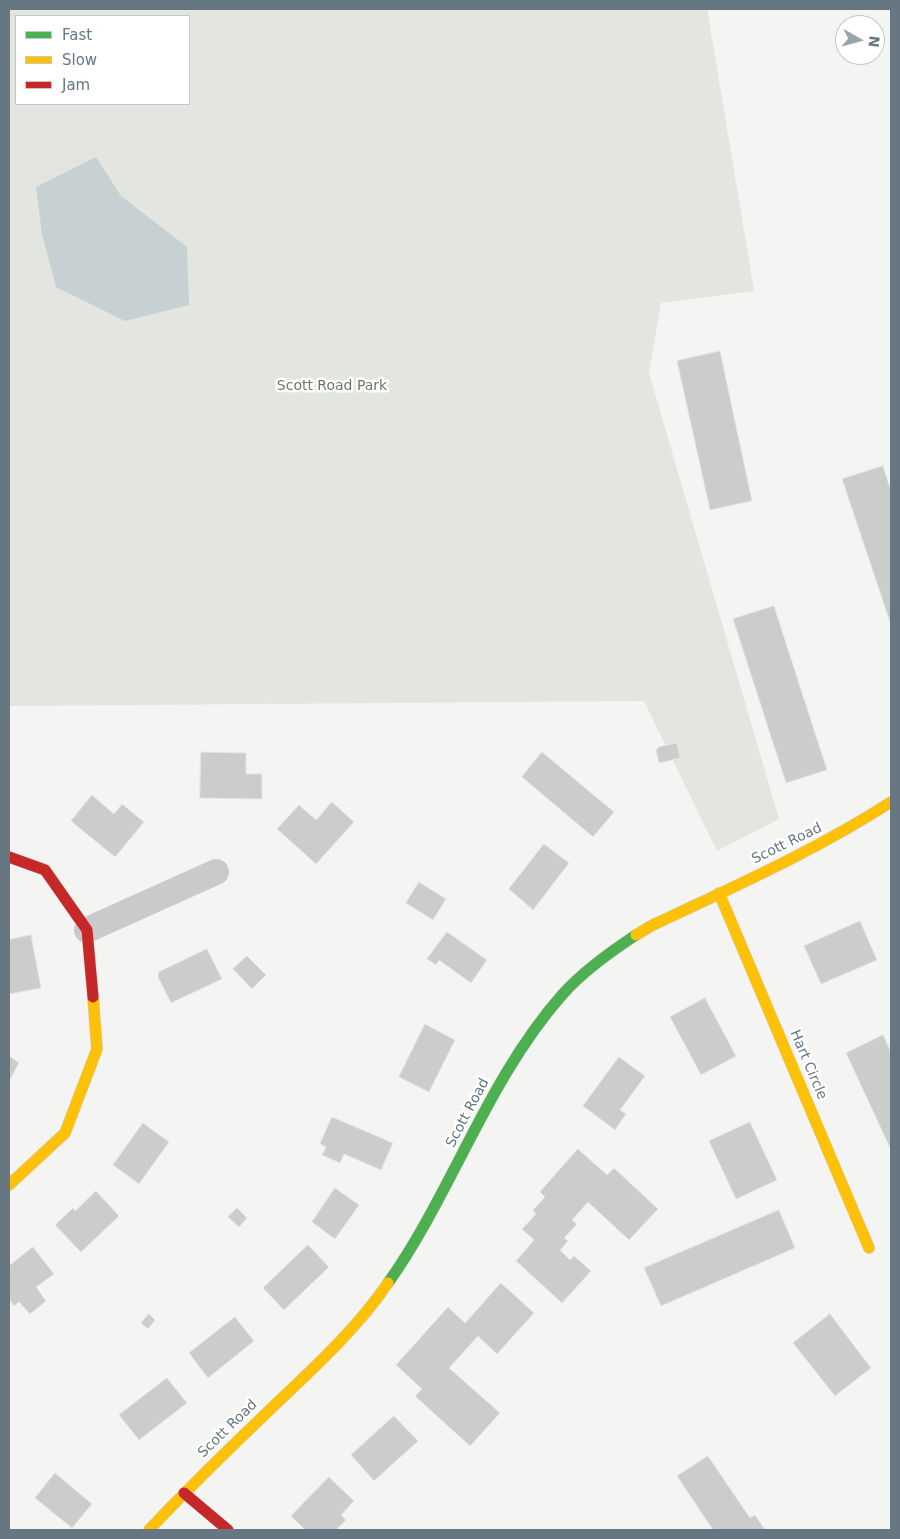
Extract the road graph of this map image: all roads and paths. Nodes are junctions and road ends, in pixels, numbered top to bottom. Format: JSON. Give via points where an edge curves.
{"nodes":[{"id":1,"x":891,"y":802,"type":"edge"},
{"id":2,"x":9,"y":857,"type":"edge"},
{"id":3,"x":216,"y":872,"type":"dead end"},
{"id":4,"x":719,"y":894,"type":"junction"},
{"id":5,"x":87,"y":930,"type":"junction"},
{"id":6,"x":9,"y":1185,"type":"edge"},
{"id":7,"x":869,"y":1248,"type":"dead end"},
{"id":8,"x":184,"y":1493,"type":"junction"},
{"id":9,"x":149,"y":1530,"type":"edge"},
{"id":10,"x":228,"y":1530,"type":"edge"}],
"edges":[{"from":1,"to":4,"type":"main road","name":"Scott Road","via":[[819,846]]},
{"from":2,"to":5,"type":"main road","via":[[45,870]]},
{"from":3,"to":5,"type":"street"},
{"from":4,"to":7,"type":"main road","name":"Hart Circle"},
{"from":4,"to":8,"type":"main road","name":"Scott Road","via":[[627,941],[582,975],[544,1016],[490,1102],[423,1231],[382,1294],[338,1345]]},
{"from":5,"to":6,"type":"main road","via":[[97,1050],[65,1133]]},
{"from":8,"to":9,"type":"main road","name":"Scott Road"},
{"from":8,"to":10,"type":"main road"}]}
